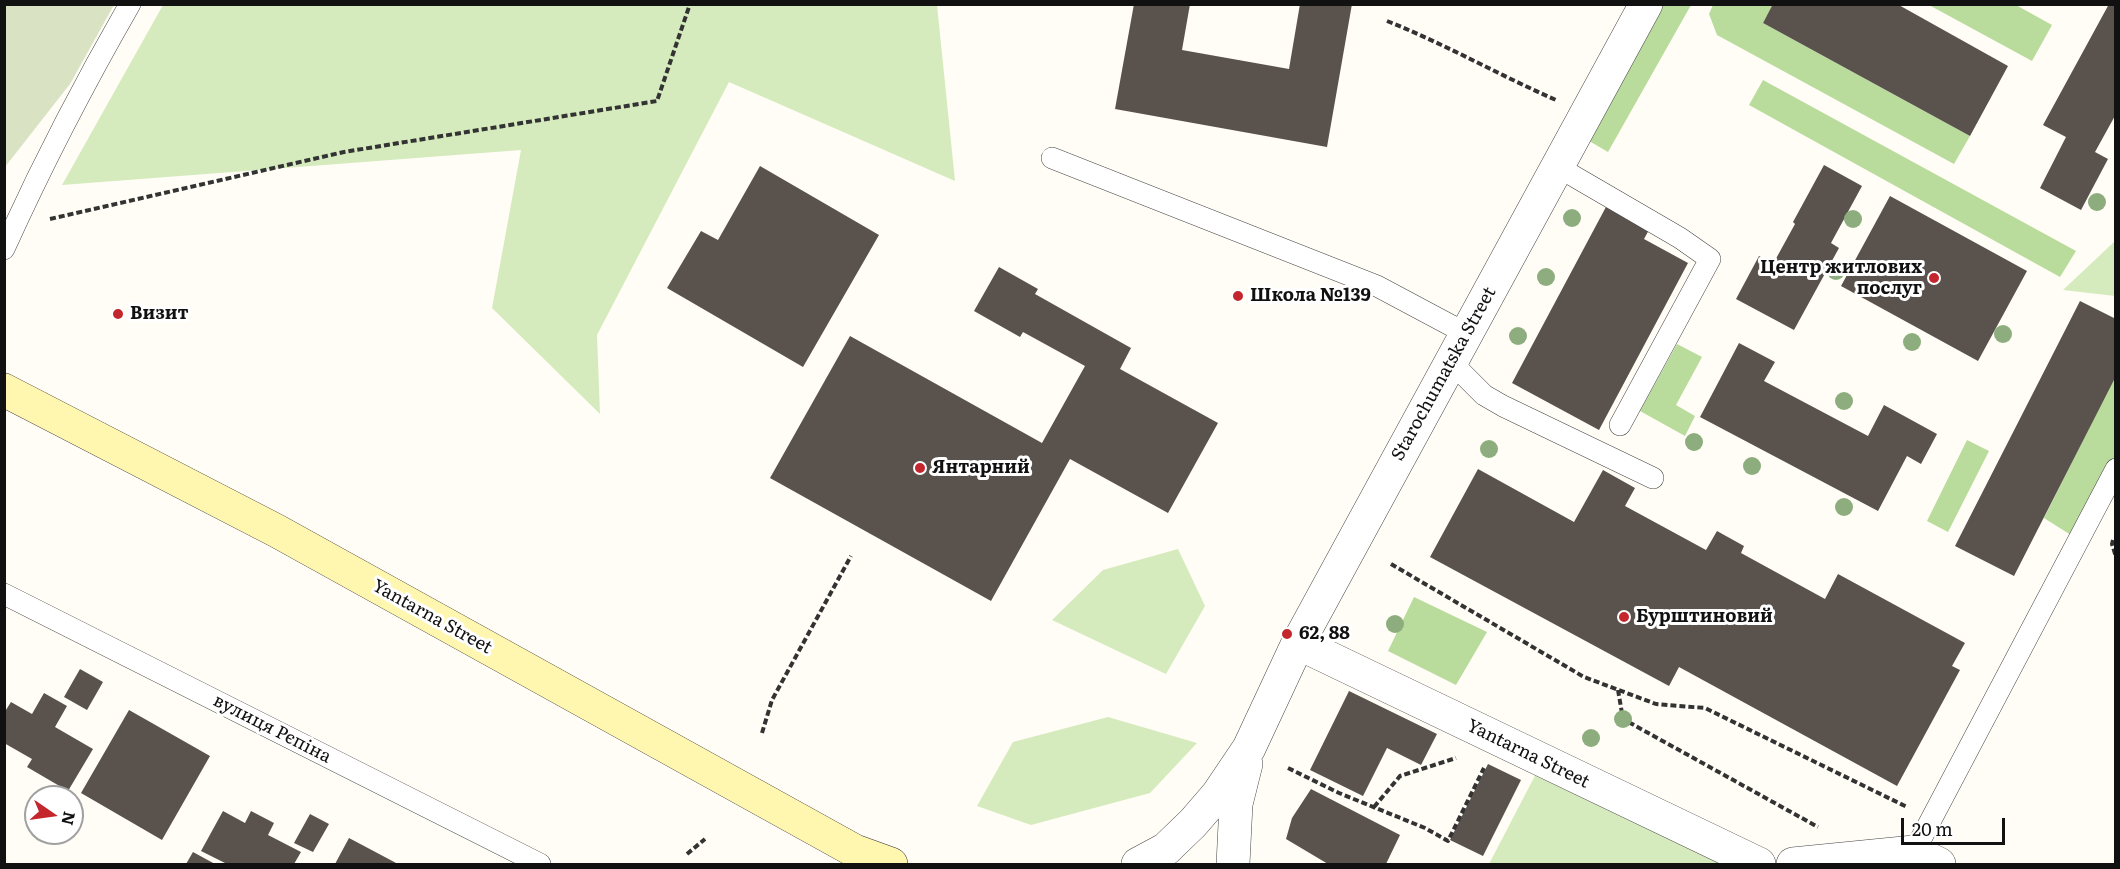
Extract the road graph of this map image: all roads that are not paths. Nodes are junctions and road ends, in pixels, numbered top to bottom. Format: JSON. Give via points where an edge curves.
{"nodes":[{"id":1,"x":130,"y":4,"type":"edge"},
{"id":2,"x":1646,"y":4,"type":"edge"},
{"id":3,"x":1052,"y":158,"type":"dead end"},
{"id":4,"x":1557,"y":167,"type":"junction"},
{"id":5,"x":4,"y":249,"type":"edge"},
{"id":6,"x":1467,"y":334,"type":"junction"},
{"id":7,"x":1451,"y":362,"type":"junction"},
{"id":8,"x":4,"y":390,"type":"edge"},
{"id":9,"x":1620,"y":425,"type":"dead end"},
{"id":10,"x":2115,"y":469,"type":"edge"},
{"id":11,"x":1653,"y":478,"type":"dead end"},
{"id":12,"x":4,"y":594,"type":"edge"},
{"id":13,"x":1298,"y":643,"type":"junction"},
{"id":14,"x":1249,"y":748,"type":"junction"},
{"id":15,"x":861,"y":858,"type":"edge"},
{"id":16,"x":1926,"y":858,"type":"edge"},
{"id":17,"x":1741,"y":861,"type":"edge"},
{"id":18,"x":540,"y":864,"type":"edge"},
{"id":19,"x":891,"y":864,"type":"edge"},
{"id":20,"x":1138,"y":864,"type":"edge"},
{"id":21,"x":1233,"y":864,"type":"edge"},
{"id":22,"x":1794,"y":864,"type":"edge"}],
"edges":[{"from":1,"to":5,"type":"lane","via":[[87,78]]},
{"from":2,"to":4,"type":"street","name":"Starochumatska Street"},
{"from":3,"to":6,"type":"lane","via":[[1377,286]]},
{"from":4,"to":6,"type":"street","name":"Starochumatska Street"},
{"from":4,"to":9,"type":"lane","via":[[1710,259]]},
{"from":6,"to":7,"type":"street","name":"Starochumatska Street"},
{"from":7,"to":11,"type":"lane","via":[[1484,395],[1503,406]]},
{"from":7,"to":13,"type":"street","name":"Starochumatska Street"},
{"from":8,"to":15,"type":"main road","name":"Yantarna Street","via":[[277,531]]},
{"from":10,"to":16,"type":"lane","via":[[1932,819]]},
{"from":12,"to":18,"type":"lane","name":"вулиця Рєпіна"},
{"from":13,"to":14,"type":"street","name":"Starochumatska Street"},
{"from":13,"to":17,"type":"street","name":"Yantarna Street"},
{"from":14,"to":20,"type":"street","name":"Starochumatska Street","via":[[1193,823],[1166,849]]},
{"from":14,"to":21,"type":"street","name":"Starochumatska Street","via":[[1236,804]]},
{"from":15,"to":19,"type":"main road","name":"Yantarna Street"},
{"from":16,"to":22,"type":"street"}]}
